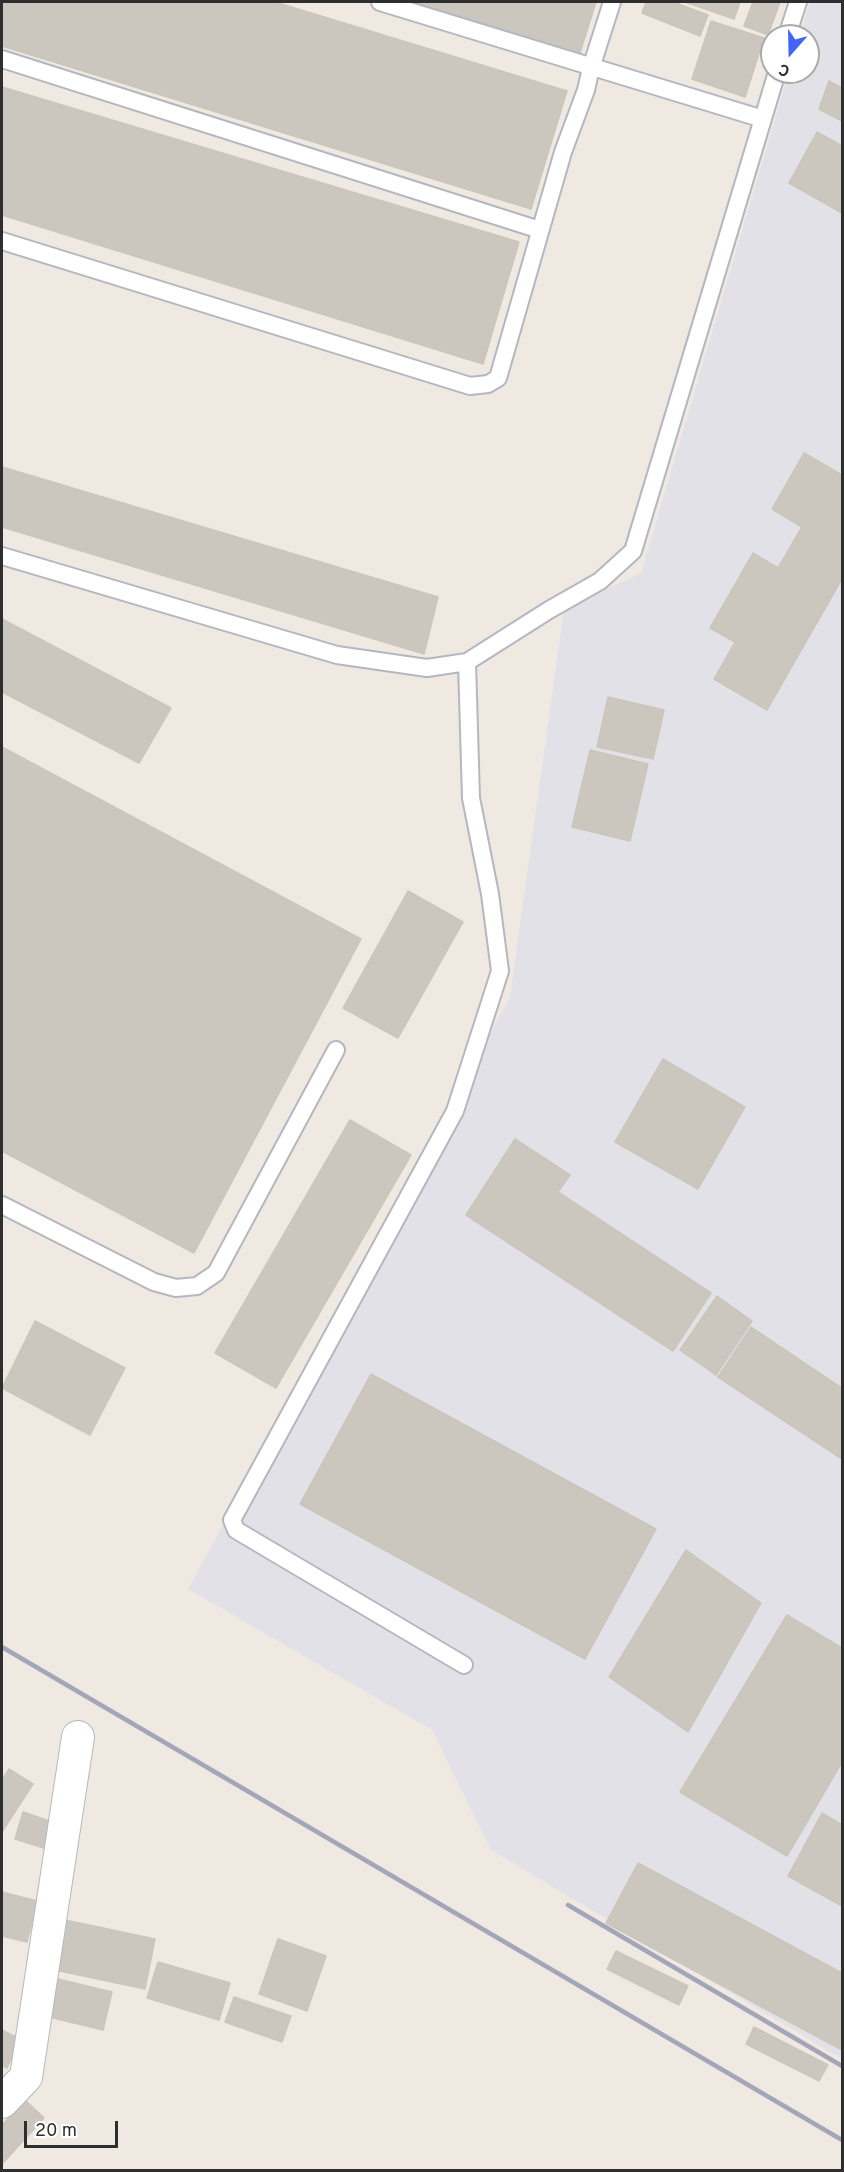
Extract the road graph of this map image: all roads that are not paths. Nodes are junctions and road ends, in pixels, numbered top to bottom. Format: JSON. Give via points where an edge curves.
{"nodes":[{"id":1,"x":380,"y":2,"type":"edge"},
{"id":2,"x":612,"y":2,"type":"edge"},
{"id":3,"x":798,"y":2,"type":"edge"},
{"id":4,"x":792,"y":24,"type":"edge"},
{"id":5,"x":2,"y":59,"type":"edge"},
{"id":6,"x":591,"y":68,"type":"junction"},
{"id":7,"x":773,"y":84,"type":"edge"},
{"id":8,"x":763,"y":119,"type":"junction"},
{"id":9,"x":540,"y":230,"type":"junction"},
{"id":10,"x":2,"y":240,"type":"edge"},
{"id":11,"x":2,"y":556,"type":"edge"},
{"id":12,"x":467,"y":662,"type":"junction"},
{"id":13,"x":336,"y":1050,"type":"dead end"},
{"id":14,"x":2,"y":1205,"type":"edge"},
{"id":15,"x":464,"y":1665,"type":"dead end"},
{"id":16,"x":78,"y":1737,"type":"dead end"},
{"id":17,"x":2,"y":2102,"type":"edge"}],
"edges":[{"from":1,"to":6,"type":"lane"},
{"from":2,"to":6,"type":"lane"},
{"from":3,"to":4,"type":"lane"},
{"from":5,"to":9,"type":"lane"},
{"from":6,"to":8,"type":"lane"},
{"from":6,"to":9,"type":"lane"},
{"from":7,"to":8,"type":"lane"},
{"from":8,"to":12,"type":"lane","via":[[633,551],[600,581]]},
{"from":9,"to":10,"type":"lane","via":[[498,378],[488,384],[470,386]]},
{"from":11,"to":12,"type":"lane","via":[[337,655],[427,668]]},
{"from":12,"to":15,"type":"lane","via":[[471,798],[500,971],[455,1111],[232,1520],[236,1530]]},
{"from":13,"to":14,"type":"lane","via":[[216,1273],[197,1286],[176,1288],[154,1282]]},
{"from":16,"to":17,"type":"street","via":[[26,2077]]}]}
